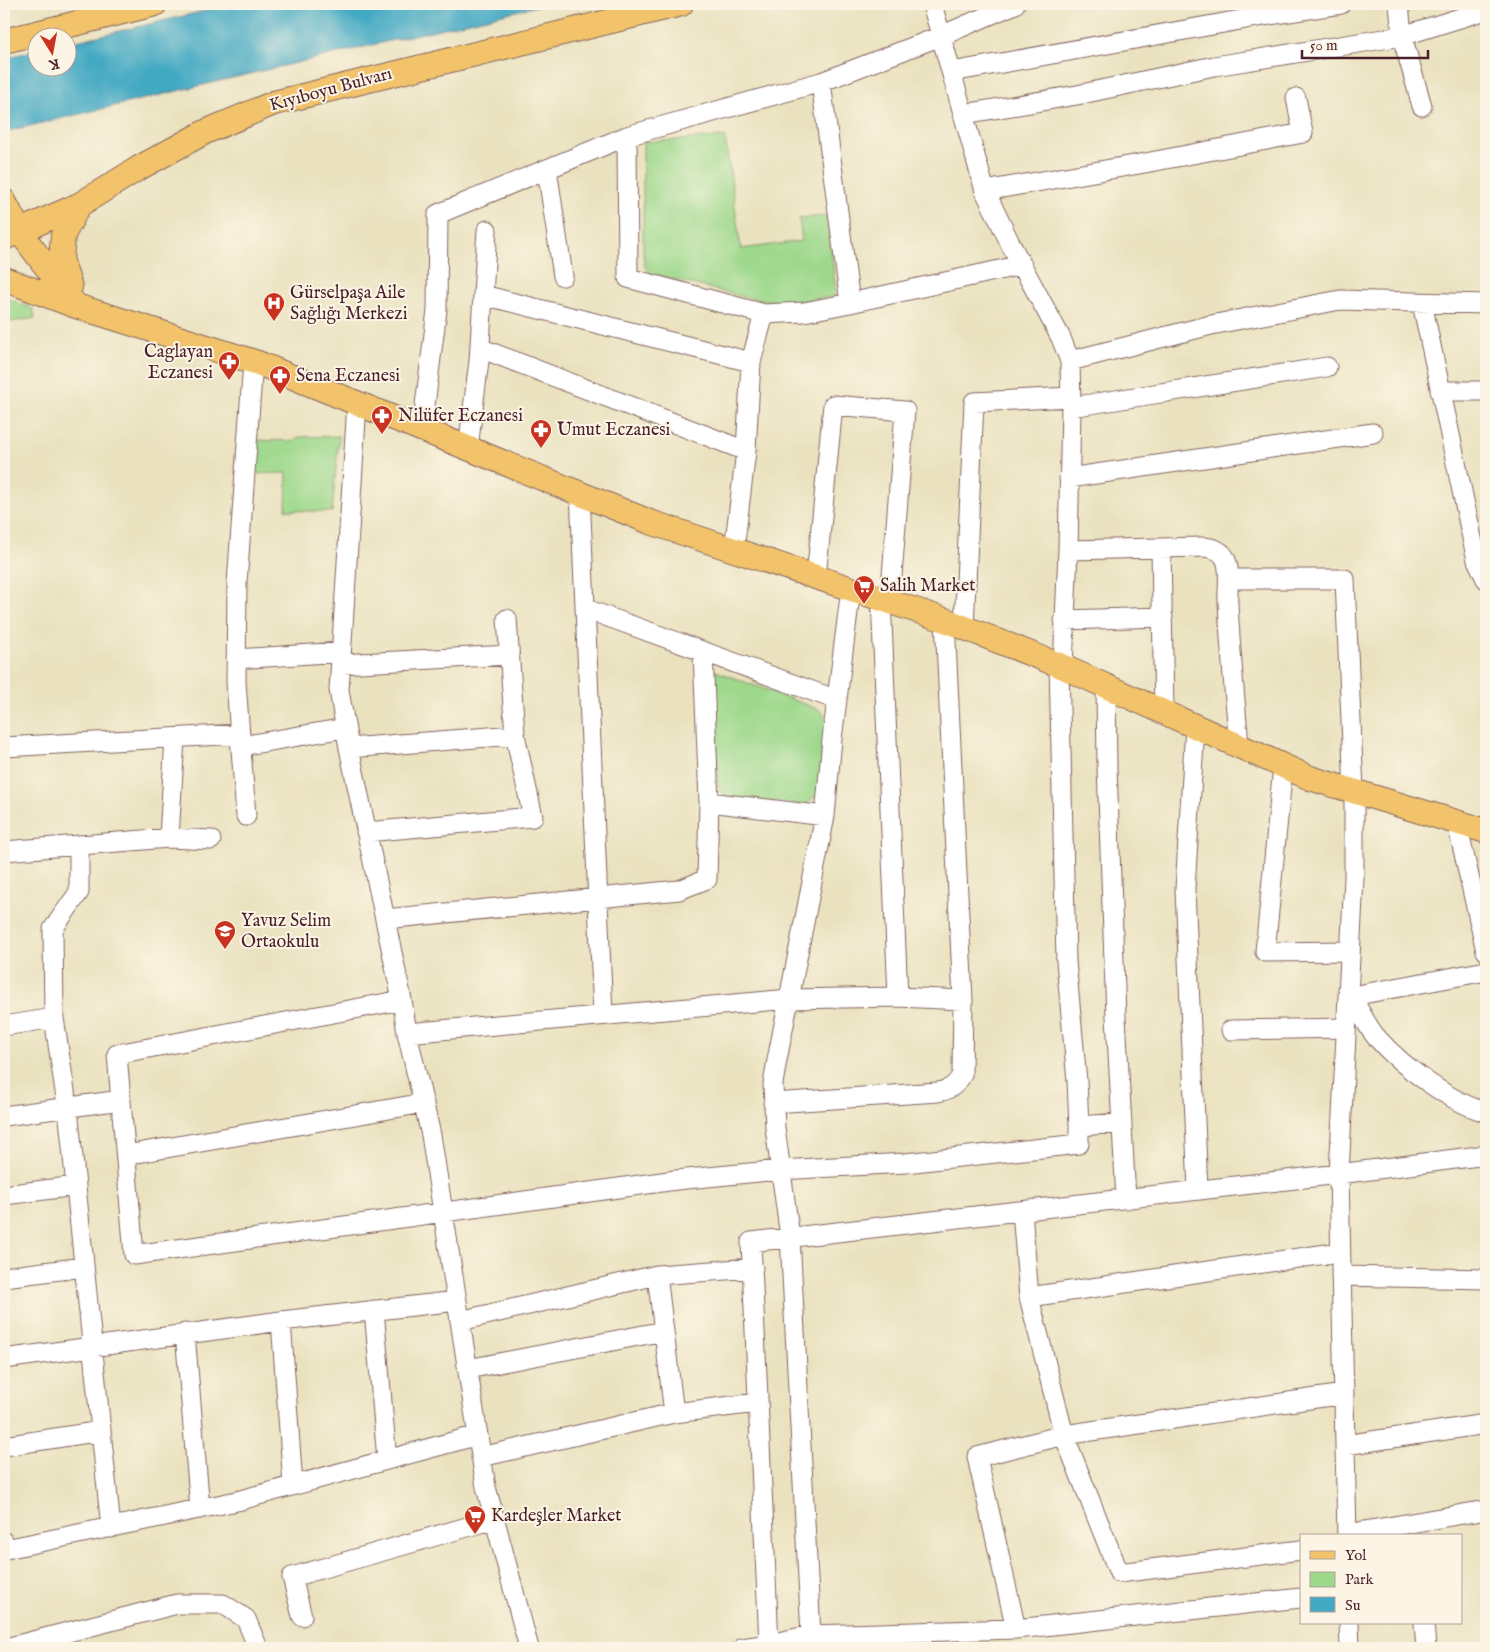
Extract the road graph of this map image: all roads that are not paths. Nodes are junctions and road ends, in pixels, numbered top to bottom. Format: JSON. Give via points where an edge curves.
{"nodes":[{"id":1,"x":156,"y":4,"type":"edge"},
{"id":2,"x":681,"y":4,"type":"edge"},
{"id":3,"x":932,"y":4,"type":"edge"},
{"id":4,"x":1015,"y":4,"type":"edge"},
{"id":5,"x":1341,"y":4,"type":"edge"},
{"id":6,"x":1400,"y":4,"type":"edge"},
{"id":7,"x":1486,"y":10,"type":"edge"},
{"id":8,"x":941,"y":36,"type":"junction"},
{"id":9,"x":1402,"y":36,"type":"junction"},
{"id":10,"x":4,"y":40,"type":"edge"},
{"id":11,"x":952,"y":72,"type":"junction"},
{"id":12,"x":821,"y":82,"type":"junction"},
{"id":13,"x":1296,"y":98,"type":"dead end"},
{"id":14,"x":1422,"y":106,"type":"dead end"},
{"id":15,"x":964,"y":114,"type":"junction"},
{"id":16,"x":627,"y":136,"type":"junction"},
{"id":17,"x":547,"y":169,"type":"junction"},
{"id":18,"x":986,"y":191,"type":"junction"},
{"id":19,"x":4,"y":201,"type":"edge"},
{"id":20,"x":79,"y":205,"type":"junction"},
{"id":21,"x":487,"y":230,"type":"dead end"},
{"id":22,"x":12,"y":235,"type":"edge"},
{"id":23,"x":1022,"y":265,"type":"junction"},
{"id":24,"x":563,"y":276,"type":"dead end"},
{"id":25,"x":4,"y":279,"type":"edge"},
{"id":26,"x":483,"y":295,"type":"junction"},
{"id":27,"x":850,"y":303,"type":"junction"},
{"id":28,"x":1422,"y":303,"type":"junction"},
{"id":29,"x":1486,"y":304,"type":"edge"},
{"id":30,"x":76,"y":306,"type":"junction"},
{"id":31,"x":764,"y":314,"type":"junction"},
{"id":32,"x":480,"y":348,"type":"junction"},
{"id":33,"x":1070,"y":361,"type":"junction"},
{"id":34,"x":253,"y":362,"type":"junction"},
{"id":35,"x":751,"y":362,"type":"junction"},
{"id":36,"x":1327,"y":367,"type":"dead end"},
{"id":37,"x":1440,"y":391,"type":"junction"},
{"id":38,"x":1486,"y":391,"type":"edge"},
{"id":39,"x":1070,"y":402,"type":"junction"},
{"id":40,"x":357,"y":403,"type":"junction"},
{"id":41,"x":422,"y":429,"type":"junction"},
{"id":42,"x":1374,"y":433,"type":"dead end"},
{"id":43,"x":468,"y":448,"type":"junction"},
{"id":44,"x":746,"y":451,"type":"junction"},
{"id":45,"x":1069,"y":478,"type":"junction"},
{"id":46,"x":580,"y":493,"type":"junction"},
{"id":47,"x":1162,"y":549,"type":"junction"},
{"id":48,"x":734,"y":550,"type":"junction"},
{"id":49,"x":1068,"y":550,"type":"junction"},
{"id":50,"x":816,"y":578,"type":"junction"},
{"id":51,"x":1228,"y":579,"type":"junction"},
{"id":52,"x":1486,"y":579,"type":"edge"},
{"id":53,"x":851,"y":588,"type":"junction"},
{"id":54,"x":885,"y":599,"type":"junction"},
{"id":55,"x":586,"y":609,"type":"junction"},
{"id":56,"x":1164,"y":617,"type":"junction"},
{"id":57,"x":507,"y":619,"type":"dead end"},
{"id":58,"x":1064,"y":620,"type":"junction"},
{"id":59,"x":955,"y":624,"type":"junction"},
{"id":60,"x":703,"y":652,"type":"junction"},
{"id":61,"x":509,"y":656,"type":"junction"},
{"id":62,"x":341,"y":658,"type":"junction"},
{"id":63,"x":236,"y":659,"type":"junction"},
{"id":64,"x":1061,"y":666,"type":"junction"},
{"id":65,"x":1106,"y":686,"type":"junction"},
{"id":66,"x":836,"y":700,"type":"junction"},
{"id":67,"x":1164,"y":713,"type":"junction"},
{"id":68,"x":1195,"y":727,"type":"junction"},
{"id":69,"x":345,"y":728,"type":"junction"},
{"id":70,"x":515,"y":735,"type":"junction"},
{"id":71,"x":175,"y":738,"type":"junction"},
{"id":72,"x":240,"y":740,"type":"junction"},
{"id":73,"x":1239,"y":746,"type":"junction"},
{"id":74,"x":4,"y":748,"type":"edge"},
{"id":75,"x":349,"y":748,"type":"junction"},
{"id":76,"x":1283,"y":766,"type":"junction"},
{"id":77,"x":1354,"y":792,"type":"junction"},
{"id":78,"x":709,"y":802,"type":"junction"},
{"id":79,"x":246,"y":816,"type":"dead end"},
{"id":80,"x":825,"y":816,"type":"junction"},
{"id":81,"x":1457,"y":823,"type":"junction"},
{"id":82,"x":1486,"y":831,"type":"edge"},
{"id":83,"x":366,"y":832,"type":"junction"},
{"id":84,"x":170,"y":838,"type":"junction"},
{"id":85,"x":211,"y":840,"type":"dead end"},
{"id":86,"x":79,"y":845,"type":"junction"},
{"id":87,"x":4,"y":851,"type":"edge"},
{"id":88,"x":598,"y":899,"type":"junction"},
{"id":89,"x":385,"y":920,"type":"junction"},
{"id":90,"x":1350,"y":951,"type":"junction"},
{"id":91,"x":1486,"y":951,"type":"edge"},
{"id":92,"x":1486,"y":971,"type":"edge"},
{"id":93,"x":1350,"y":993,"type":"junction"},
{"id":94,"x":898,"y":997,"type":"junction"},
{"id":95,"x":789,"y":999,"type":"junction"},
{"id":96,"x":402,"y":1000,"type":"junction"},
{"id":97,"x":963,"y":1000,"type":"junction"},
{"id":98,"x":603,"y":1015,"type":"junction"},
{"id":99,"x":54,"y":1018,"type":"junction"},
{"id":100,"x":4,"y":1026,"type":"edge"},
{"id":101,"x":1346,"y":1028,"type":"junction"},
{"id":102,"x":1231,"y":1030,"type":"dead end"},
{"id":103,"x":407,"y":1034,"type":"junction"},
{"id":104,"x":121,"y":1100,"type":"junction"},
{"id":105,"x":424,"y":1103,"type":"junction"},
{"id":106,"x":773,"y":1103,"type":"junction"},
{"id":107,"x":68,"y":1107,"type":"junction"},
{"id":108,"x":1486,"y":1112,"type":"edge"},
{"id":109,"x":4,"y":1116,"type":"edge"},
{"id":110,"x":1122,"y":1123,"type":"junction"},
{"id":111,"x":1079,"y":1126,"type":"junction"},
{"id":112,"x":126,"y":1155,"type":"junction"},
{"id":113,"x":1486,"y":1155,"type":"edge"},
{"id":114,"x":780,"y":1170,"type":"junction"},
{"id":115,"x":1339,"y":1174,"type":"junction"},
{"id":116,"x":76,"y":1186,"type":"junction"},
{"id":117,"x":1198,"y":1190,"type":"junction"},
{"id":118,"x":4,"y":1195,"type":"edge"},
{"id":119,"x":1126,"y":1198,"type":"junction"},
{"id":120,"x":1022,"y":1211,"type":"junction"},
{"id":121,"x":443,"y":1212,"type":"junction"},
{"id":122,"x":790,"y":1238,"type":"junction"},
{"id":123,"x":1340,"y":1252,"type":"junction"},
{"id":124,"x":84,"y":1267,"type":"junction"},
{"id":125,"x":752,"y":1268,"type":"junction"},
{"id":126,"x":656,"y":1275,"type":"junction"},
{"id":127,"x":1341,"y":1276,"type":"junction"},
{"id":128,"x":4,"y":1277,"type":"edge"},
{"id":129,"x":1486,"y":1279,"type":"edge"},
{"id":130,"x":1029,"y":1297,"type":"junction"},
{"id":131,"x":457,"y":1300,"type":"junction"},
{"id":132,"x":374,"y":1310,"type":"junction"},
{"id":133,"x":280,"y":1321,"type":"junction"},
{"id":134,"x":460,"y":1321,"type":"junction"},
{"id":135,"x":664,"y":1331,"type":"junction"},
{"id":136,"x":186,"y":1333,"type":"junction"},
{"id":137,"x":92,"y":1346,"type":"junction"},
{"id":138,"x":4,"y":1359,"type":"edge"},
{"id":139,"x":468,"y":1369,"type":"junction"},
{"id":140,"x":1344,"y":1394,"type":"junction"},
{"id":141,"x":758,"y":1403,"type":"junction"},
{"id":142,"x":674,"y":1413,"type":"junction"},
{"id":143,"x":1486,"y":1424,"type":"edge"},
{"id":144,"x":101,"y":1431,"type":"junction"},
{"id":145,"x":478,"y":1435,"type":"junction"},
{"id":146,"x":1064,"y":1435,"type":"junction"},
{"id":147,"x":1345,"y":1445,"type":"junction"},
{"id":148,"x":4,"y":1446,"type":"edge"},
{"id":149,"x":481,"y":1457,"type":"junction"},
{"id":150,"x":387,"y":1460,"type":"junction"},
{"id":151,"x":293,"y":1486,"type":"junction"},
{"id":152,"x":200,"y":1509,"type":"junction"},
{"id":153,"x":1486,"y":1510,"type":"edge"},
{"id":154,"x":495,"y":1519,"type":"junction"},
{"id":155,"x":111,"y":1528,"type":"junction"},
{"id":156,"x":1416,"y":1529,"type":"edge"},
{"id":157,"x":1347,"y":1534,"type":"edge"},
{"id":158,"x":1358,"y":1534,"type":"edge"},
{"id":159,"x":4,"y":1542,"type":"edge"},
{"id":160,"x":1300,"y":1550,"type":"edge"},
{"id":161,"x":1300,"y":1598,"type":"edge"},
{"id":162,"x":302,"y":1616,"type":"dead end"},
{"id":163,"x":1349,"y":1624,"type":"edge"},
{"id":164,"x":1424,"y":1624,"type":"edge"},
{"id":165,"x":1016,"y":1630,"type":"junction"},
{"id":166,"x":812,"y":1635,"type":"junction"},
{"id":167,"x":769,"y":1644,"type":"junction"},
{"id":168,"x":524,"y":1647,"type":"edge"},
{"id":169,"x":6,"y":1648,"type":"edge"},
{"id":170,"x":258,"y":1648,"type":"edge"},
{"id":171,"x":742,"y":1648,"type":"edge"},
{"id":172,"x":1350,"y":1648,"type":"edge"},
{"id":173,"x":1426,"y":1648,"type":"edge"}],
"edges":[{"from":1,"to":10,"type":"main road"},
{"from":2,"to":20,"type":"main road","name":"Kıyıboyu Bulvarı","via":[[274,103],[205,132]]},
{"from":3,"to":8,"type":"street"},
{"from":4,"to":8,"type":"street"},
{"from":5,"to":11,"type":"street"},
{"from":6,"to":9,"type":"street"},
{"from":7,"to":9,"type":"street"},
{"from":8,"to":11,"type":"street"},
{"from":8,"to":12,"type":"street"},
{"from":9,"to":14,"type":"street"},
{"from":9,"to":15,"type":"street","via":[[1214,66],[1077,95]]},
{"from":11,"to":15,"type":"street"},
{"from":12,"to":16,"type":"street"},
{"from":12,"to":27,"type":"street"},
{"from":13,"to":18,"type":"street","via":[[1303,133]]},
{"from":15,"to":18,"type":"street"},
{"from":16,"to":17,"type":"street"},
{"from":16,"to":31,"type":"street","via":[[628,278]]},
{"from":17,"to":24,"type":"street"},
{"from":17,"to":41,"type":"street","via":[[438,214],[437,310]]},
{"from":18,"to":23,"type":"street"},
{"from":19,"to":22,"type":"main road"},
{"from":20,"to":22,"type":"main road","name":"Kıyıboyu Bulvarı"},
{"from":20,"to":30,"type":"main road","via":[[63,235],[61,259]]},
{"from":21,"to":26,"type":"street"},
{"from":22,"to":30,"type":"main road"},
{"from":23,"to":27,"type":"street"},
{"from":23,"to":33,"type":"street"},
{"from":25,"to":30,"type":"main road"},
{"from":26,"to":32,"type":"street"},
{"from":26,"to":35,"type":"street"},
{"from":27,"to":31,"type":"street","via":[[804,312]]},
{"from":28,"to":29,"type":"street"},
{"from":28,"to":33,"type":"street","via":[[1340,300],[1212,325]]},
{"from":28,"to":37,"type":"street"},
{"from":30,"to":34,"type":"main road"},
{"from":31,"to":35,"type":"street"},
{"from":32,"to":43,"type":"street"},
{"from":32,"to":44,"type":"street"},
{"from":33,"to":39,"type":"street"},
{"from":34,"to":40,"type":"main road"},
{"from":34,"to":63,"type":"street"},
{"from":35,"to":44,"type":"street"},
{"from":36,"to":39,"type":"street"},
{"from":37,"to":38,"type":"street"},
{"from":37,"to":52,"type":"street","via":[[1472,538]]},
{"from":39,"to":45,"type":"street"},
{"from":39,"to":59,"type":"street","via":[[974,402]]},
{"from":40,"to":41,"type":"main road"},
{"from":40,"to":62,"type":"street"},
{"from":41,"to":43,"type":"main road"},
{"from":42,"to":45,"type":"street"},
{"from":43,"to":46,"type":"main road"},
{"from":44,"to":48,"type":"street"},
{"from":45,"to":49,"type":"street"},
{"from":46,"to":48,"type":"main road","via":[[650,522]]},
{"from":46,"to":55,"type":"street"},
{"from":47,"to":49,"type":"street"},
{"from":47,"to":51,"type":"street","via":[[1214,548],[1226,560]]},
{"from":47,"to":56,"type":"street"},
{"from":48,"to":50,"type":"main road"},
{"from":49,"to":58,"type":"street"},
{"from":50,"to":53,"type":"main road"},
{"from":50,"to":54,"type":"street","via":[[833,405],[905,411]]},
{"from":51,"to":73,"type":"street"},
{"from":51,"to":77,"type":"street","via":[[1345,579]]},
{"from":53,"to":54,"type":"main road"},
{"from":53,"to":66,"type":"street"},
{"from":54,"to":59,"type":"main road"},
{"from":54,"to":94,"type":"street"},
{"from":55,"to":60,"type":"street"},
{"from":55,"to":88,"type":"street"},
{"from":56,"to":58,"type":"street"},
{"from":56,"to":67,"type":"street"},
{"from":57,"to":61,"type":"street"},
{"from":58,"to":64,"type":"street"},
{"from":59,"to":64,"type":"main road"},
{"from":59,"to":97,"type":"street"},
{"from":60,"to":66,"type":"street"},
{"from":60,"to":78,"type":"street"},
{"from":61,"to":62,"type":"street"},
{"from":61,"to":70,"type":"street"},
{"from":62,"to":63,"type":"street"},
{"from":62,"to":69,"type":"street","via":[[339,690]]},
{"from":63,"to":72,"type":"street"},
{"from":64,"to":65,"type":"main road"},
{"from":64,"to":111,"type":"street","via":[[1066,961]]},
{"from":65,"to":67,"type":"main road"},
{"from":65,"to":110,"type":"street"},
{"from":66,"to":80,"type":"street"},
{"from":67,"to":68,"type":"main road"},
{"from":68,"to":73,"type":"main road"},
{"from":68,"to":117,"type":"street","via":[[1185,889]]},
{"from":69,"to":72,"type":"street"},
{"from":69,"to":75,"type":"street"},
{"from":70,"to":75,"type":"street"},
{"from":70,"to":83,"type":"street","via":[[533,816]]},
{"from":71,"to":72,"type":"street"},
{"from":71,"to":74,"type":"street"},
{"from":71,"to":84,"type":"street"},
{"from":72,"to":79,"type":"street"},
{"from":73,"to":76,"type":"main road"},
{"from":75,"to":83,"type":"street"},
{"from":76,"to":77,"type":"main road"},
{"from":76,"to":90,"type":"street","via":[[1265,952]]},
{"from":77,"to":81,"type":"main road"},
{"from":77,"to":90,"type":"street"},
{"from":78,"to":80,"type":"street"},
{"from":78,"to":88,"type":"street","via":[[707,879],[679,890]]},
{"from":80,"to":95,"type":"street"},
{"from":81,"to":82,"type":"main road"},
{"from":81,"to":91,"type":"street"},
{"from":83,"to":89,"type":"street"},
{"from":84,"to":85,"type":"street"},
{"from":84,"to":86,"type":"street"},
{"from":86,"to":87,"type":"street"},
{"from":86,"to":99,"type":"street","via":[[78,892],[53,929]]},
{"from":88,"to":89,"type":"street"},
{"from":88,"to":98,"type":"street"},
{"from":89,"to":96,"type":"street"},
{"from":90,"to":93,"type":"street"},
{"from":92,"to":93,"type":"street"},
{"from":93,"to":101,"type":"street"},
{"from":93,"to":108,"type":"street","via":[[1376,1038],[1423,1080],[1474,1109]]},
{"from":94,"to":95,"type":"street"},
{"from":94,"to":97,"type":"street"},
{"from":95,"to":98,"type":"street"},
{"from":95,"to":106,"type":"street","via":[[777,1060]]},
{"from":96,"to":103,"type":"street"},
{"from":96,"to":104,"type":"street","via":[[117,1054]]},
{"from":97,"to":106,"type":"street","via":[[962,1074],[949,1089]]},
{"from":98,"to":103,"type":"street"},
{"from":99,"to":100,"type":"street"},
{"from":99,"to":107,"type":"street"},
{"from":101,"to":102,"type":"street"},
{"from":101,"to":115,"type":"street"},
{"from":103,"to":105,"type":"street"},
{"from":104,"to":107,"type":"street"},
{"from":104,"to":112,"type":"street"},
{"from":105,"to":112,"type":"street"},
{"from":105,"to":121,"type":"street"},
{"from":106,"to":114,"type":"street"},
{"from":107,"to":109,"type":"street"},
{"from":107,"to":116,"type":"street"},
{"from":110,"to":111,"type":"street"},
{"from":110,"to":119,"type":"street"},
{"from":111,"to":114,"type":"street","via":[[1079,1144],[905,1163]]},
{"from":112,"to":121,"type":"street","via":[[134,1255]]},
{"from":113,"to":115,"type":"street"},
{"from":114,"to":121,"type":"street","via":[[676,1180]]},
{"from":114,"to":122,"type":"street"},
{"from":115,"to":117,"type":"street"},
{"from":115,"to":123,"type":"street"},
{"from":116,"to":118,"type":"street"},
{"from":116,"to":124,"type":"street"},
{"from":117,"to":119,"type":"street"},
{"from":119,"to":120,"type":"street"},
{"from":120,"to":122,"type":"street"},
{"from":120,"to":130,"type":"street"},
{"from":121,"to":131,"type":"street"},
{"from":122,"to":125,"type":"street","via":[[751,1242]]},
{"from":122,"to":166,"type":"street"},
{"from":123,"to":127,"type":"street"},
{"from":123,"to":130,"type":"street"},
{"from":124,"to":128,"type":"street"},
{"from":124,"to":137,"type":"street"},
{"from":125,"to":126,"type":"street"},
{"from":125,"to":141,"type":"street"},
{"from":126,"to":134,"type":"street"},
{"from":126,"to":135,"type":"street"},
{"from":127,"to":129,"type":"street"},
{"from":127,"to":140,"type":"street"},
{"from":130,"to":146,"type":"street"},
{"from":131,"to":132,"type":"street"},
{"from":131,"to":134,"type":"street"},
{"from":132,"to":133,"type":"street"},
{"from":132,"to":150,"type":"street"},
{"from":133,"to":136,"type":"street"},
{"from":133,"to":151,"type":"street"},
{"from":134,"to":139,"type":"street"},
{"from":135,"to":139,"type":"street"},
{"from":135,"to":142,"type":"street"},
{"from":136,"to":137,"type":"street"},
{"from":136,"to":152,"type":"street"},
{"from":137,"to":138,"type":"street"},
{"from":137,"to":144,"type":"street"},
{"from":139,"to":145,"type":"street"},
{"from":140,"to":146,"type":"street"},
{"from":140,"to":147,"type":"street"},
{"from":141,"to":142,"type":"street"},
{"from":141,"to":167,"type":"street"},
{"from":142,"to":149,"type":"street"},
{"from":143,"to":147,"type":"street"},
{"from":144,"to":148,"type":"street"},
{"from":144,"to":155,"type":"street"},
{"from":145,"to":149,"type":"street"},
{"from":145,"to":150,"type":"street"},
{"from":146,"to":160,"type":"street","via":[[1119,1573]]},
{"from":146,"to":165,"type":"street","via":[[977,1458]]},
{"from":147,"to":157,"type":"street"},
{"from":149,"to":154,"type":"street"},
{"from":150,"to":151,"type":"street"},
{"from":151,"to":152,"type":"street"},
{"from":152,"to":155,"type":"street"},
{"from":153,"to":156,"type":"street"},
{"from":154,"to":162,"type":"street","via":[[292,1577]]},
{"from":154,"to":168,"type":"street"},
{"from":155,"to":159,"type":"street","via":[[6,1549]]},
{"from":156,"to":158,"type":"street"},
{"from":161,"to":165,"type":"street"},
{"from":163,"to":172,"type":"street"},
{"from":164,"to":173,"type":"street"},
{"from":165,"to":166,"type":"street"},
{"from":166,"to":167,"type":"street"},
{"from":167,"to":171,"type":"street"},
{"from":169,"to":170,"type":"street","via":[[177,1604],[223,1604],[246,1619]]}]}
